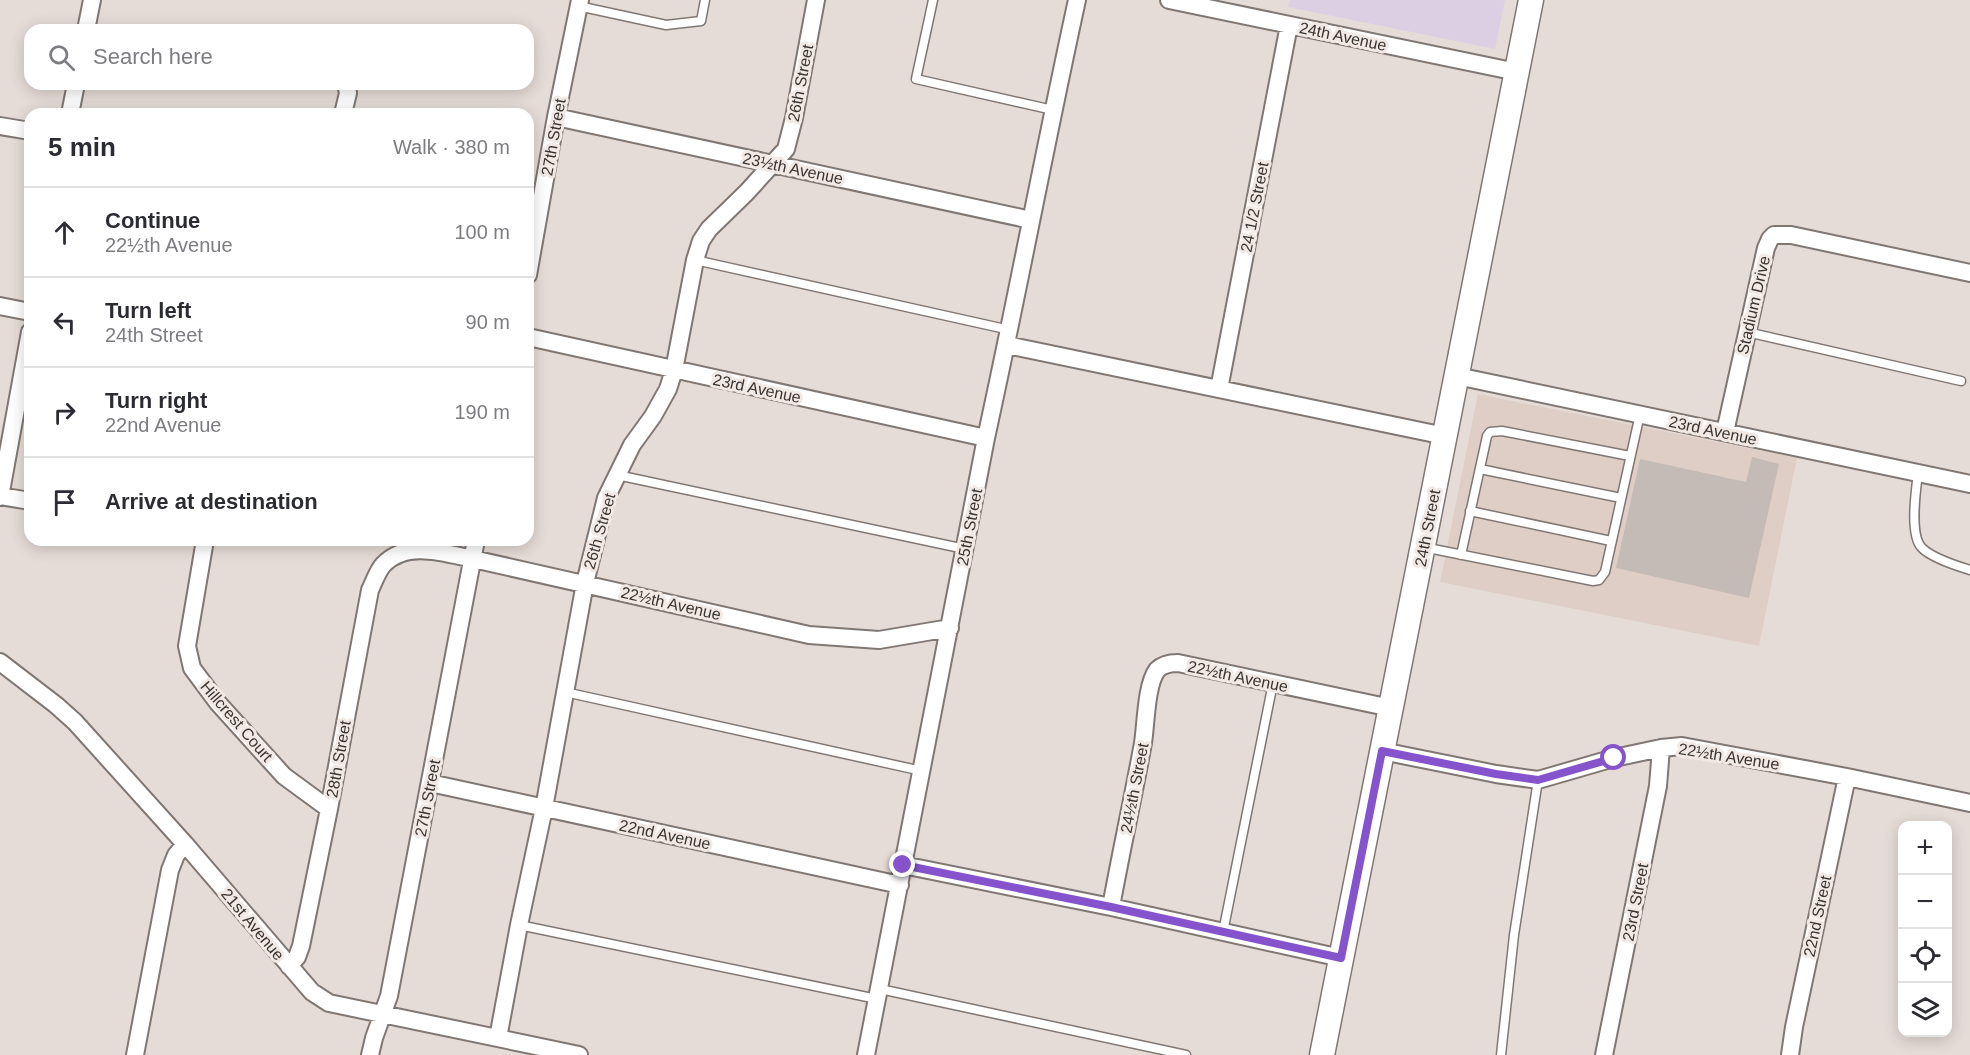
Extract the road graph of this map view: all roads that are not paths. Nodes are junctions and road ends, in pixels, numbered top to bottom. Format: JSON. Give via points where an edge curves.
{"nodes":[{"id":1,"x":92,"y":0,"type":"edge"},
{"id":2,"x":705,"y":0,"type":"edge"},
{"id":3,"x":816,"y":0,"type":"edge"},
{"id":4,"x":933,"y":0,"type":"edge"},
{"id":5,"x":1077,"y":0,"type":"edge"},
{"id":6,"x":1171,"y":0,"type":"edge"},
{"id":7,"x":1531,"y":0,"type":"edge"},
{"id":8,"x":579,"y":3,"type":"edge"},
{"id":9,"x":1223,"y":6,"type":"edge"},
{"id":10,"x":87,"y":24,"type":"edge"},
{"id":11,"x":1289,"y":26,"type":"junction"},
{"id":12,"x":1517,"y":72,"type":"junction"},
{"id":13,"x":75,"y":90,"type":"edge"},
{"id":14,"x":347,"y":90,"type":"edge"},
{"id":15,"x":71,"y":108,"type":"edge"},
{"id":16,"x":344,"y":108,"type":"edge"},
{"id":17,"x":1053,"y":110,"type":"junction"},
{"id":18,"x":556,"y":117,"type":"junction"},
{"id":19,"x":0,"y":126,"type":"edge"},
{"id":20,"x":24,"y":130,"type":"edge"},
{"id":21,"x":773,"y":164,"type":"junction"},
{"id":22,"x":1031,"y":220,"type":"junction"},
{"id":23,"x":534,"y":241,"type":"edge"},
{"id":24,"x":695,"y":260,"type":"junction"},
{"id":25,"x":1970,"y":273,"type":"edge"},
{"id":26,"x":0,"y":306,"type":"edge"},
{"id":27,"x":24,"y":311,"type":"edge"},
{"id":28,"x":1747,"y":332,"type":"junction"},
{"id":29,"x":534,"y":338,"type":"edge"},
{"id":30,"x":1008,"y":338,"type":"junction"},
{"id":31,"x":24,"y":365,"type":"edge"},
{"id":32,"x":674,"y":370,"type":"junction"},
{"id":33,"x":1457,"y":376,"type":"junction"},
{"id":34,"x":1961,"y":381,"type":"dead end"},
{"id":35,"x":1219,"y":389,"type":"junction"},
{"id":36,"x":1640,"y":414,"type":"junction"},
{"id":37,"x":1725,"y":432,"type":"junction"},
{"id":38,"x":1445,"y":436,"type":"junction"},
{"id":39,"x":986,"y":438,"type":"junction"},
{"id":40,"x":1630,"y":456,"type":"junction"},
{"id":41,"x":1480,"y":469,"type":"junction"},
{"id":42,"x":1918,"y":473,"type":"junction"},
{"id":43,"x":617,"y":475,"type":"junction"},
{"id":44,"x":1970,"y":484,"type":"edge"},
{"id":45,"x":0,"y":497,"type":"edge"},
{"id":46,"x":1621,"y":498,"type":"junction"},
{"id":47,"x":24,"y":500,"type":"edge"},
{"id":48,"x":1470,"y":511,"type":"junction"},
{"id":49,"x":1611,"y":541,"type":"junction"},
{"id":50,"x":204,"y":546,"type":"edge"},
{"id":51,"x":475,"y":546,"type":"edge"},
{"id":52,"x":1423,"y":547,"type":"junction"},
{"id":53,"x":965,"y":549,"type":"junction"},
{"id":54,"x":1461,"y":555,"type":"junction"},
{"id":55,"x":394,"y":557,"type":"joint"},
{"id":56,"x":472,"y":559,"type":"junction"},
{"id":57,"x":1970,"y":570,"type":"edge"},
{"id":58,"x":585,"y":583,"type":"junction"},
{"id":59,"x":950,"y":628,"type":"junction"},
{"id":60,"x":0,"y":662,"type":"edge"},
{"id":61,"x":1157,"y":670,"type":"joint"},
{"id":62,"x":1273,"y":683,"type":"junction"},
{"id":63,"x":565,"y":692,"type":"junction"},
{"id":64,"x":1391,"y":708,"type":"junction"},
{"id":65,"x":1661,"y":748,"type":"junction"},
{"id":66,"x":1382,"y":751,"type":"junction"},
{"id":67,"x":922,"y":771,"type":"junction"},
{"id":68,"x":1846,"y":777,"type":"junction"},
{"id":69,"x":1538,"y":780,"type":"junction"},
{"id":70,"x":430,"y":783,"type":"junction"},
{"id":71,"x":1970,"y":803,"type":"edge"},
{"id":72,"x":544,"y":808,"type":"junction"},
{"id":73,"x":329,"y":809,"type":"junction"},
{"id":74,"x":185,"y":844,"type":"junction"},
{"id":75,"x":903,"y":865,"type":"junction"},
{"id":76,"x":900,"y":885,"type":"junction"},
{"id":77,"x":1111,"y":907,"type":"junction"},
{"id":78,"x":519,"y":925,"type":"junction"},
{"id":79,"x":1223,"y":932,"type":"junction"},
{"id":80,"x":1341,"y":958,"type":"junction"},
{"id":81,"x":289,"y":966,"type":"junction"},
{"id":82,"x":878,"y":994,"type":"junction"},
{"id":83,"x":383,"y":1014,"type":"junction"},
{"id":84,"x":498,"y":1038,"type":"junction"},
{"id":85,"x":135,"y":1055,"type":"edge"},
{"id":86,"x":370,"y":1055,"type":"edge"},
{"id":87,"x":579,"y":1055,"type":"edge"},
{"id":88,"x":866,"y":1055,"type":"edge"},
{"id":89,"x":1186,"y":1055,"type":"edge"},
{"id":90,"x":1322,"y":1055,"type":"edge"},
{"id":91,"x":1501,"y":1055,"type":"edge"},
{"id":92,"x":1604,"y":1055,"type":"edge"},
{"id":93,"x":1790,"y":1055,"type":"edge"}],
"edges":[{"from":1,"to":10,"type":"street"},
{"from":2,"to":8,"type":"lane","via":[[701,21],[666,25]]},
{"from":3,"to":21,"type":"street","name":"26th Street","via":[[790,137],[786,149]]},
{"from":4,"to":17,"type":"lane","via":[[916,79]]},
{"from":5,"to":17,"type":"street","name":"25th Street"},
{"from":6,"to":9,"type":"street","name":"24th Avenue"},
{"from":7,"to":12,"type":"street","name":"24th Street"},
{"from":8,"to":18,"type":"street","name":"27th Street"},
{"from":9,"to":11,"type":"street","name":"24th Avenue"},
{"from":11,"to":12,"type":"street","name":"24th Avenue"},
{"from":11,"to":35,"type":"street","name":"24 1/2 Street"},
{"from":12,"to":33,"type":"street","name":"24th Street"},
{"from":13,"to":15,"type":"street"},
{"from":14,"to":16,"type":"street"},
{"from":17,"to":22,"type":"street","name":"25th Street"},
{"from":18,"to":21,"type":"street","name":"23½th Avenue"},
{"from":18,"to":23,"type":"street","name":"27th Street"},
{"from":19,"to":20,"type":"street"},
{"from":21,"to":22,"type":"street","name":"23½th Avenue"},
{"from":21,"to":24,"type":"street","name":"26th Street","via":[[709,229]]},
{"from":22,"to":30,"type":"street","name":"25th Street"},
{"from":24,"to":30,"type":"lane"},
{"from":24,"to":32,"type":"street","name":"26th Street"},
{"from":25,"to":28,"type":"street","name":"Stadium Drive","via":[[1791,235],[1774,235],[1766,248]]},
{"from":26,"to":27,"type":"street"},
{"from":28,"to":34,"type":"lane"},
{"from":28,"to":37,"type":"street","name":"Stadium Drive"},
{"from":29,"to":32,"type":"street","name":"23rd Avenue"},
{"from":30,"to":35,"type":"street"},
{"from":30,"to":39,"type":"street","name":"25th Street"},
{"from":31,"to":45,"type":"street"},
{"from":32,"to":39,"type":"street","name":"23rd Avenue"},
{"from":32,"to":43,"type":"street","name":"26th Street","via":[[662,401]]},
{"from":33,"to":36,"type":"street","name":"23rd Avenue"},
{"from":33,"to":38,"type":"street","name":"24th Street"},
{"from":35,"to":38,"type":"street"},
{"from":36,"to":37,"type":"street","name":"23rd Avenue"},
{"from":36,"to":40,"type":"lane"},
{"from":37,"to":42,"type":"street","name":"23rd Avenue"},
{"from":38,"to":52,"type":"street","name":"24th Street"},
{"from":39,"to":53,"type":"street","name":"25th Street"},
{"from":40,"to":41,"type":"lane","via":[[1495,430],[1487,436]]},
{"from":40,"to":46,"type":"lane"},
{"from":41,"to":46,"type":"lane"},
{"from":41,"to":48,"type":"lane"},
{"from":42,"to":44,"type":"street","name":"23rd Avenue"},
{"from":42,"to":57,"type":"lane","via":[[1915,532],[1921,547]]},
{"from":43,"to":53,"type":"lane"},
{"from":43,"to":58,"type":"street","name":"26th Street","via":[[606,498]]},
{"from":45,"to":47,"type":"street"},
{"from":46,"to":49,"type":"lane"},
{"from":48,"to":49,"type":"lane"},
{"from":48,"to":54,"type":"lane"},
{"from":49,"to":54,"type":"lane","via":[[1605,572],[1593,581]]},
{"from":50,"to":73,"type":"street","name":"Hillcrest Court","via":[[187,646],[192,669],[284,776]]},
{"from":51,"to":56,"type":"street","name":"27th Street"},
{"from":52,"to":54,"type":"lane"},
{"from":52,"to":64,"type":"street","name":"24th Street"},
{"from":53,"to":59,"type":"street","name":"25th Street"},
{"from":55,"to":56,"type":"street","name":"22½th Avenue","via":[[430,551]]},
{"from":55,"to":73,"type":"street","name":"28th Street","via":[[384,564],[370,590]]},
{"from":56,"to":58,"type":"street","name":"22½th Avenue"},
{"from":56,"to":70,"type":"street","name":"27th Street"},
{"from":58,"to":59,"type":"street","name":"22½th Avenue","via":[[809,635],[879,640]]},
{"from":58,"to":63,"type":"street","name":"26th Street"},
{"from":59,"to":67,"type":"street","name":"25th Street"},
{"from":60,"to":74,"type":"street","name":"21st Avenue","via":[[75,722]]},
{"from":61,"to":62,"type":"street","name":"22½th Avenue","via":[[1179,663]]},
{"from":61,"to":77,"type":"street","name":"24½th Street","via":[[1150,688]]},
{"from":62,"to":64,"type":"street","name":"22½th Avenue"},
{"from":62,"to":79,"type":"lane"},
{"from":63,"to":67,"type":"lane"},
{"from":63,"to":72,"type":"street","name":"26th Street"},
{"from":64,"to":66,"type":"street","name":"24th Street"},
{"from":65,"to":68,"type":"street","name":"22½th Avenue","via":[[1702,749]]},
{"from":65,"to":69,"type":"street","name":"22½th Avenue"},
{"from":65,"to":92,"type":"street","name":"23rd Street","via":[[1658,786]]},
{"from":66,"to":69,"type":"street","name":"22½th Avenue"},
{"from":66,"to":80,"type":"street","name":"24th Street"},
{"from":67,"to":75,"type":"street","name":"25th Street"},
{"from":68,"to":71,"type":"street","name":"22½th Avenue"},
{"from":68,"to":93,"type":"street","name":"22nd Street"},
{"from":69,"to":91,"type":"lane","via":[[1514,935]]},
{"from":70,"to":72,"type":"street","name":"22nd Avenue"},
{"from":70,"to":83,"type":"street","name":"27th Street"},
{"from":72,"to":76,"type":"street","name":"22nd Avenue"},
{"from":72,"to":78,"type":"street","name":"26th Street"},
{"from":73,"to":81,"type":"street","name":"28th Street","via":[[301,946]]},
{"from":74,"to":81,"type":"street","name":"21st Avenue"},
{"from":74,"to":85,"type":"street","via":[[171,870]]},
{"from":75,"to":76,"type":"street","name":"25th Street"},
{"from":75,"to":77,"type":"street"},
{"from":76,"to":82,"type":"street","name":"25th Street"},
{"from":77,"to":79,"type":"street"},
{"from":78,"to":82,"type":"lane"},
{"from":78,"to":84,"type":"street","name":"26th Street"},
{"from":79,"to":80,"type":"street"},
{"from":80,"to":90,"type":"street","name":"24th Street"},
{"from":81,"to":83,"type":"street","name":"21st Avenue","via":[[329,1003]]},
{"from":82,"to":88,"type":"street","name":"25th Street"},
{"from":82,"to":89,"type":"lane"},
{"from":83,"to":84,"type":"street","name":"21st Avenue"},
{"from":83,"to":86,"type":"street","name":"27th Street"},
{"from":84,"to":87,"type":"street","name":"21st Avenue"}]}
